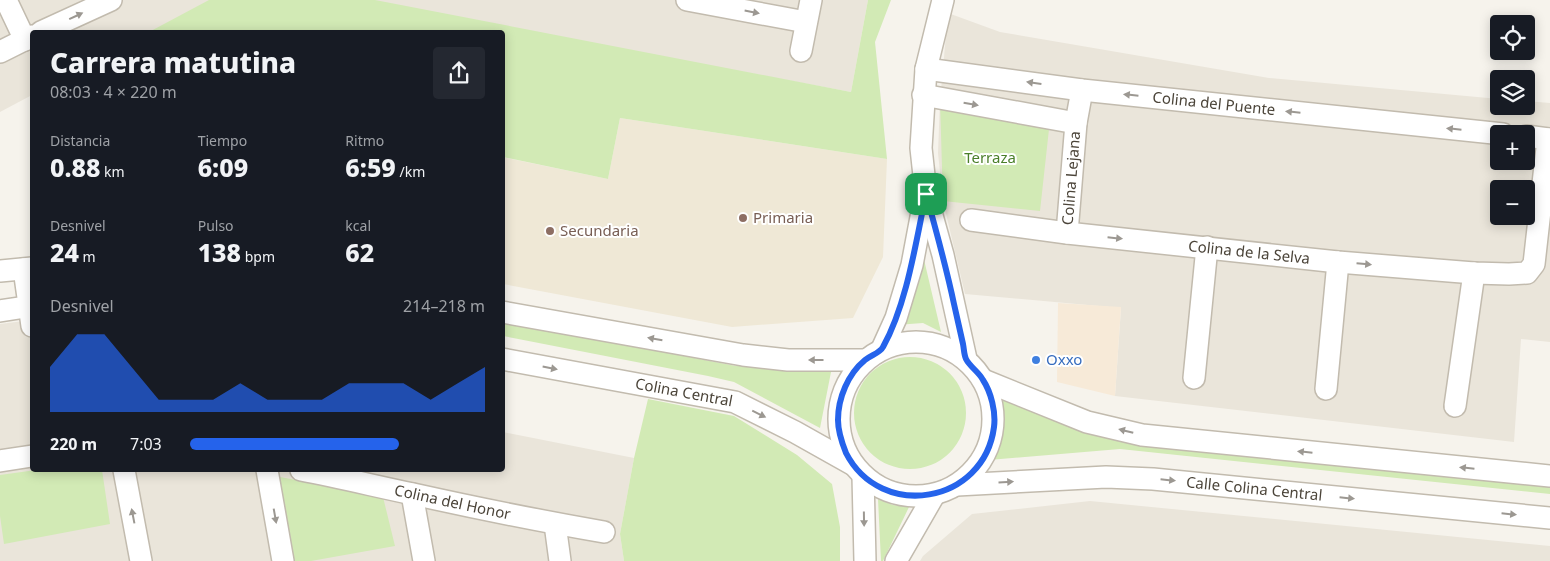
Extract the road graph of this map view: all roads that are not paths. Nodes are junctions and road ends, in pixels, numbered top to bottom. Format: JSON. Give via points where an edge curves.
{"nodes":[{"id":1,"x":6,"y":0,"type":"edge"},
{"id":2,"x":110,"y":0,"type":"edge"},
{"id":3,"x":687,"y":0,"type":"edge"},
{"id":4,"x":811,"y":0,"type":"edge"},
{"id":5,"x":943,"y":0,"type":"edge"},
{"id":6,"x":806,"y":22,"type":"junction"},
{"id":7,"x":46,"y":30,"type":"edge"},
{"id":8,"x":30,"y":32,"type":"edge"},
{"id":9,"x":30,"y":37,"type":"edge"},
{"id":10,"x":0,"y":52,"type":"edge"},
{"id":11,"x":801,"y":52,"type":"dead end"},
{"id":12,"x":926,"y":69,"type":"junction"},
{"id":13,"x":1082,"y":90,"type":"junction"},
{"id":14,"x":924,"y":96,"type":"junction"},
{"id":15,"x":1076,"y":123,"type":"junction"},
{"id":16,"x":1490,"y":133,"type":"edge"},
{"id":17,"x":1535,"y":137,"type":"edge"},
{"id":18,"x":1549,"y":138,"type":"edge"},
{"id":19,"x":926,"y":194,"type":"junction"},
{"id":20,"x":971,"y":220,"type":"dead end"},
{"id":21,"x":1067,"y":233,"type":"junction"},
{"id":22,"x":1207,"y":247,"type":"junction"},
{"id":23,"x":1338,"y":262,"type":"junction"},
{"id":24,"x":28,"y":268,"type":"edge"},
{"id":25,"x":0,"y":271,"type":"edge"},
{"id":26,"x":1474,"y":273,"type":"junction"},
{"id":27,"x":30,"y":290,"type":"edge"},
{"id":28,"x":0,"y":311,"type":"edge"},
{"id":29,"x":30,"y":313,"type":"edge"},
{"id":30,"x":505,"y":313,"type":"edge"},
{"id":31,"x":874,"y":354,"type":"junction"},
{"id":32,"x":966,"y":359,"type":"junction"},
{"id":33,"x":505,"y":360,"type":"edge"},
{"id":34,"x":1194,"y":378,"type":"dead end"},
{"id":35,"x":983,"y":380,"type":"junction"},
{"id":36,"x":1326,"y":389,"type":"dead end"},
{"id":37,"x":1454,"y":406,"type":"dead end"},
{"id":38,"x":30,"y":456,"type":"edge"},
{"id":39,"x":0,"y":461,"type":"edge"},
{"id":40,"x":858,"y":470,"type":"junction"},
{"id":41,"x":124,"y":472,"type":"edge"},
{"id":42,"x":267,"y":472,"type":"edge"},
{"id":43,"x":338,"y":473,"type":"edge"},
{"id":44,"x":365,"y":476,"type":"edge"},
{"id":45,"x":1550,"y":476,"type":"edge"},
{"id":46,"x":957,"y":485,"type":"junction"},
{"id":47,"x":412,"y":494,"type":"junction"},
{"id":48,"x":934,"y":494,"type":"junction"},
{"id":49,"x":1550,"y":518,"type":"edge"},
{"id":50,"x":555,"y":524,"type":"junction"},
{"id":51,"x":604,"y":532,"type":"dead end"},
{"id":52,"x":141,"y":561,"type":"edge"},
{"id":53,"x":283,"y":561,"type":"edge"},
{"id":54,"x":424,"y":561,"type":"edge"},
{"id":55,"x":560,"y":561,"type":"edge"},
{"id":56,"x":865,"y":561,"type":"edge"},
{"id":57,"x":896,"y":561,"type":"edge"}],
"edges":[{"from":1,"to":8,"type":"street"},
{"from":7,"to":2,"type":"street","one_way":true},
{"from":3,"to":6,"type":"street","one_way":true},
{"from":4,"to":6,"type":"street"},
{"from":5,"to":12,"type":"street"},
{"from":6,"to":11,"type":"street"},
{"from":9,"to":10,"type":"street"},
{"from":13,"to":12,"type":"street","name":"Colina del Puente","one_way":true},
{"from":12,"to":14,"type":"street"},
{"from":13,"to":15,"type":"street","name":"Colina Lejana"},
{"from":16,"to":13,"type":"street","name":"Colina del Puente","one_way":true},
{"from":14,"to":15,"type":"street","one_way":true},
{"from":14,"to":19,"type":"street","via":[[921,148]]},
{"from":15,"to":21,"type":"street","name":"Colina Lejana"},
{"from":17,"to":18,"type":"street"},
{"from":18,"to":26,"type":"street","name":"Colina de la Selva","via":[[1534,264],[1527,273]]},
{"from":19,"to":31,"type":"street","via":[[912,265],[896,318]]},
{"from":19,"to":32,"type":"street","via":[[944,255]]},
{"from":20,"to":21,"type":"street","name":"Colina de la Selva"},
{"from":21,"to":22,"type":"street","name":"Colina de la Selva","one_way":true},
{"from":22,"to":23,"type":"street","name":"Colina de la Selva"},
{"from":22,"to":34,"type":"street"},
{"from":23,"to":26,"type":"street","name":"Colina de la Selva","one_way":true},
{"from":23,"to":36,"type":"street"},
{"from":24,"to":25,"type":"street"},
{"from":24,"to":27,"type":"street"},
{"from":26,"to":37,"type":"street"},
{"from":28,"to":29,"type":"street"},
{"from":31,"to":30,"type":"street","one_way":true,"via":[[788,360],[743,355]]},
{"from":31,"to":32,"type":"street","via":[[911,341],[940,345]]},
{"from":31,"to":40,"type":"street","via":[[850,378],[840,399],[838,421],[842,444]]},
{"from":32,"to":35,"type":"street"},
{"from":33,"to":40,"type":"street","name":"Colina Central","one_way":true,"via":[[735,402],[795,432]]},
{"from":45,"to":35,"type":"street","one_way":true,"via":[[1142,435],[1087,422]]},
{"from":35,"to":46,"type":"street","via":[[992,402],[994,426],[988,449],[976,469]]},
{"from":38,"to":39,"type":"street"},
{"from":40,"to":48,"type":"street","via":[[885,490],[909,496]]},
{"from":40,"to":56,"type":"street","one_way":true},
{"from":52,"to":41,"type":"street","one_way":true},
{"from":42,"to":53,"type":"street","one_way":true},
{"from":43,"to":44,"type":"street","name":"Colina del Honor"},
{"from":44,"to":47,"type":"street","name":"Colina del Honor"},
{"from":46,"to":48,"type":"street"},
{"from":46,"to":49,"type":"street","name":"Calle Colina Central","one_way":true,"via":[[1106,477],[1153,479]]},
{"from":47,"to":50,"type":"street","name":"Colina del Honor"},
{"from":47,"to":54,"type":"street"},
{"from":48,"to":57,"type":"street"},
{"from":50,"to":51,"type":"street","name":"Colina del Honor"},
{"from":50,"to":55,"type":"street"}]}
